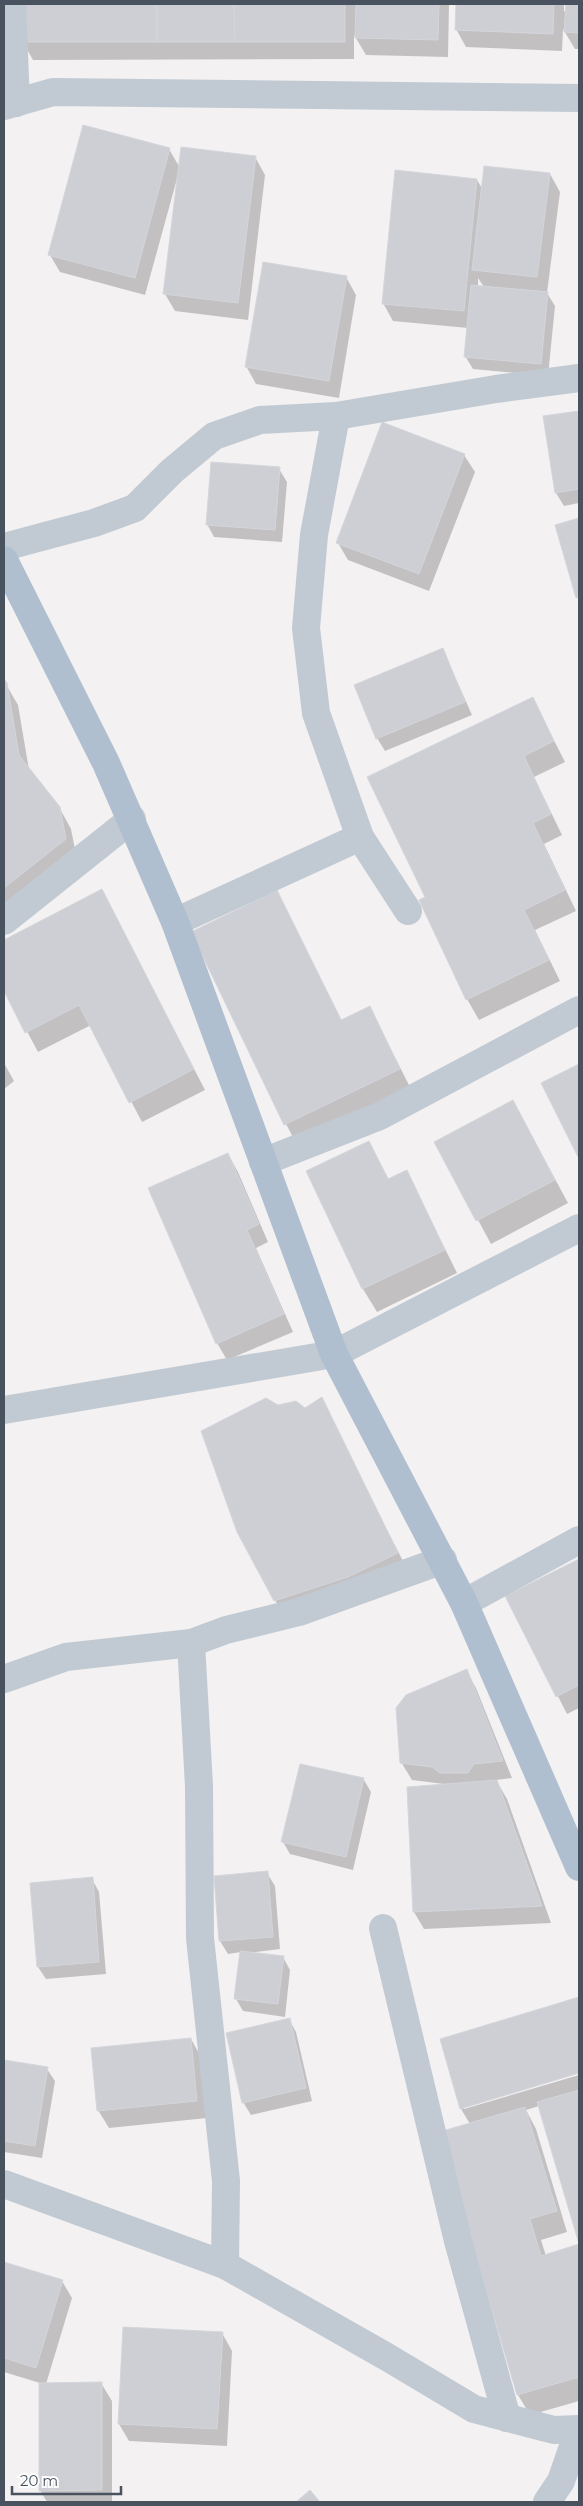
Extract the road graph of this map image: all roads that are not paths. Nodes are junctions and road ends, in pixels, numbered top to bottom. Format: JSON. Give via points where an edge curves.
{"nodes":[{"id":1,"x":12,"y":4,"type":"edge"},
{"id":2,"x":579,"y":98,"type":"edge"},
{"id":3,"x":10,"y":104,"type":"edge"},
{"id":4,"x":579,"y":378,"type":"edge"},
{"id":5,"x":336,"y":416,"type":"junction"},
{"id":6,"x":4,"y":547,"type":"edge"},
{"id":7,"x":4,"y":560,"type":"edge"},
{"id":8,"x":132,"y":819,"type":"junction"},
{"id":9,"x":360,"y":837,"type":"junction"},
{"id":10,"x":408,"y":911,"type":"dead end"},
{"id":11,"x":4,"y":921,"type":"edge"},
{"id":12,"x":175,"y":922,"type":"junction"},
{"id":13,"x":579,"y":1010,"type":"edge"},
{"id":14,"x":263,"y":1162,"type":"junction"},
{"id":15,"x":577,"y":1233,"type":"edge"},
{"id":16,"x":334,"y":1354,"type":"junction"},
{"id":17,"x":4,"y":1410,"type":"edge"},
{"id":18,"x":579,"y":1540,"type":"edge"},
{"id":19,"x":443,"y":1560,"type":"junction"},
{"id":20,"x":464,"y":1603,"type":"junction"},
{"id":21,"x":191,"y":1643,"type":"junction"},
{"id":22,"x":4,"y":1679,"type":"edge"},
{"id":23,"x":579,"y":1866,"type":"edge"},
{"id":24,"x":383,"y":1928,"type":"dead end"},
{"id":25,"x":4,"y":2184,"type":"edge"},
{"id":26,"x":225,"y":2266,"type":"junction"},
{"id":27,"x":507,"y":2418,"type":"junction"},
{"id":28,"x":579,"y":2429,"type":"edge"},
{"id":29,"x":547,"y":2502,"type":"edge"}],
"edges":[{"from":1,"to":3,"type":"street"},
{"from":2,"to":3,"type":"street","via":[[53,92]]},
{"from":4,"to":5,"type":"street","via":[[496,388]]},
{"from":5,"to":6,"type":"street","via":[[260,420],[214,436],[135,508],[94,523]]},
{"from":5,"to":9,"type":"street","via":[[314,535],[306,628],[316,713]]},
{"from":7,"to":8,"type":"main road"},
{"from":8,"to":11,"type":"street"},
{"from":8,"to":12,"type":"main road"},
{"from":9,"to":10,"type":"street"},
{"from":9,"to":12,"type":"street"},
{"from":12,"to":14,"type":"main road"},
{"from":13,"to":14,"type":"street","via":[[380,1116]]},
{"from":14,"to":16,"type":"main road"},
{"from":15,"to":16,"type":"street"},
{"from":16,"to":17,"type":"street"},
{"from":16,"to":19,"type":"main road"},
{"from":18,"to":20,"type":"street"},
{"from":19,"to":20,"type":"main road"},
{"from":19,"to":21,"type":"street","via":[[298,1612],[226,1630]]},
{"from":20,"to":23,"type":"main road"},
{"from":21,"to":22,"type":"street","via":[[66,1657]]},
{"from":21,"to":26,"type":"street","via":[[199,1786],[200,1938],[226,2181]]},
{"from":24,"to":27,"type":"street","via":[[458,2241]]},
{"from":25,"to":26,"type":"street"},
{"from":26,"to":27,"type":"street","via":[[388,2356],[474,2409]]},
{"from":27,"to":28,"type":"street","via":[[554,2430]]},
{"from":28,"to":29,"type":"street","via":[[561,2481]]}]}
